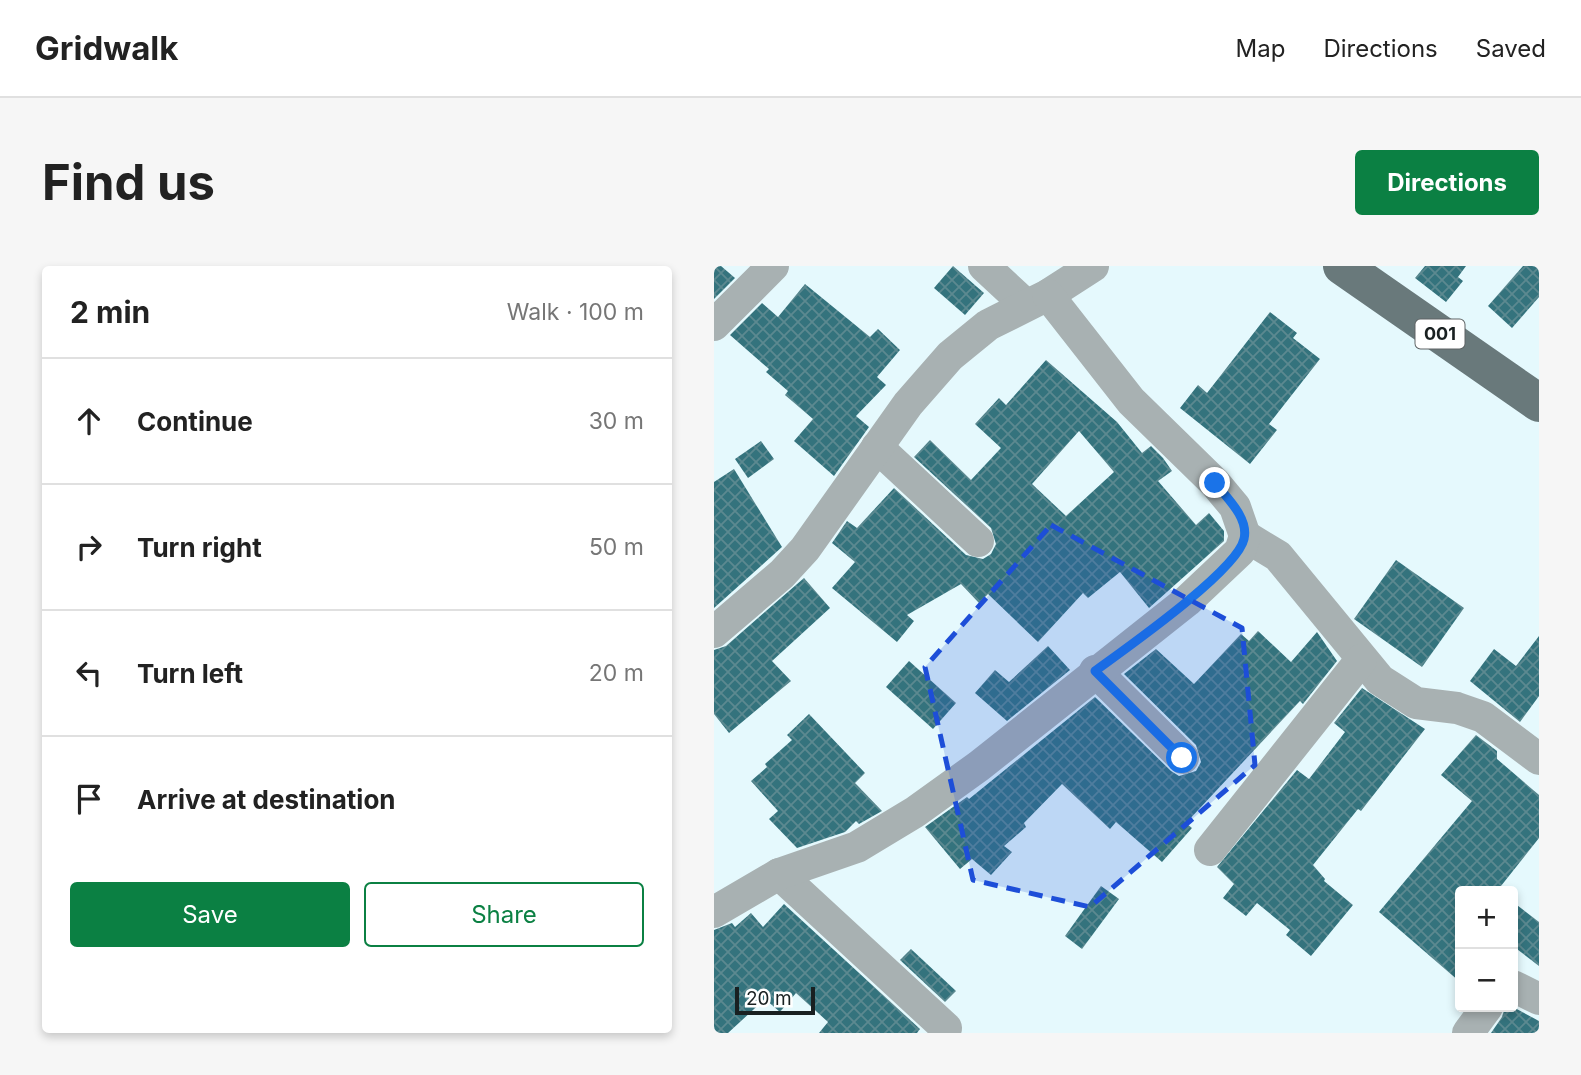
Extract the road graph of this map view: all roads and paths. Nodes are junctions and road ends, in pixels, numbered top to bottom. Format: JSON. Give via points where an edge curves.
{"nodes":[{"id":1,"x":773,"y":266,"type":"edge"},
{"id":2,"x":984,"y":266,"type":"edge"},
{"id":3,"x":1093,"y":266,"type":"edge"},
{"id":4,"x":1347,"y":267,"type":"edge"},
{"id":5,"x":1037,"y":300,"type":"junction"},
{"id":6,"x":714,"y":325,"type":"edge"},
{"id":7,"x":1539,"y":403,"type":"edge"},
{"id":8,"x":877,"y":447,"type":"junction"},
{"id":9,"x":1245,"y":537,"type":"junction"},
{"id":10,"x":978,"y":541,"type":"dead end"},
{"id":11,"x":714,"y":632,"type":"edge"},
{"id":12,"x":1361,"y":660,"type":"junction"},
{"id":13,"x":1095,"y":671,"type":"junction"},
{"id":14,"x":1182,"y":758,"type":"dead end"},
{"id":15,"x":1539,"y":760,"type":"edge"},
{"id":16,"x":1210,"y":850,"type":"dead end"},
{"id":17,"x":779,"y":874,"type":"junction"},
{"id":18,"x":718,"y":900,"type":"edge"},
{"id":19,"x":1518,"y":988,"type":"edge"},
{"id":20,"x":1539,"y":999,"type":"edge"},
{"id":21,"x":1483,"y":1012,"type":"edge"},
{"id":22,"x":946,"y":1028,"type":"dead end"},
{"id":23,"x":1468,"y":1033,"type":"edge"}],
"edges":[{"from":1,"to":6,"type":"street"},
{"from":2,"to":5,"type":"street"},
{"from":3,"to":5,"type":"street"},
{"from":4,"to":7,"type":"main road","number":"001"},
{"from":5,"to":8,"type":"street","via":[[988,325],[950,356]]},
{"from":5,"to":9,"type":"street","via":[[1215,483],[1235,507]]},
{"from":8,"to":10,"type":"street"},
{"from":8,"to":11,"type":"street","via":[[805,549]]},
{"from":9,"to":12,"type":"street","via":[[1278,556]]},
{"from":9,"to":13,"type":"street","via":[[1240,551],[1187,601]]},
{"from":12,"to":15,"type":"street","via":[[1398,694],[1416,703],[1483,717]]},
{"from":12,"to":16,"type":"street"},
{"from":13,"to":14,"type":"street"},
{"from":13,"to":17,"type":"street","via":[[915,813],[857,847]]},
{"from":17,"to":18,"type":"street"},
{"from":17,"to":22,"type":"street"},
{"from":19,"to":20,"type":"street"},
{"from":21,"to":23,"type":"street"}]}
